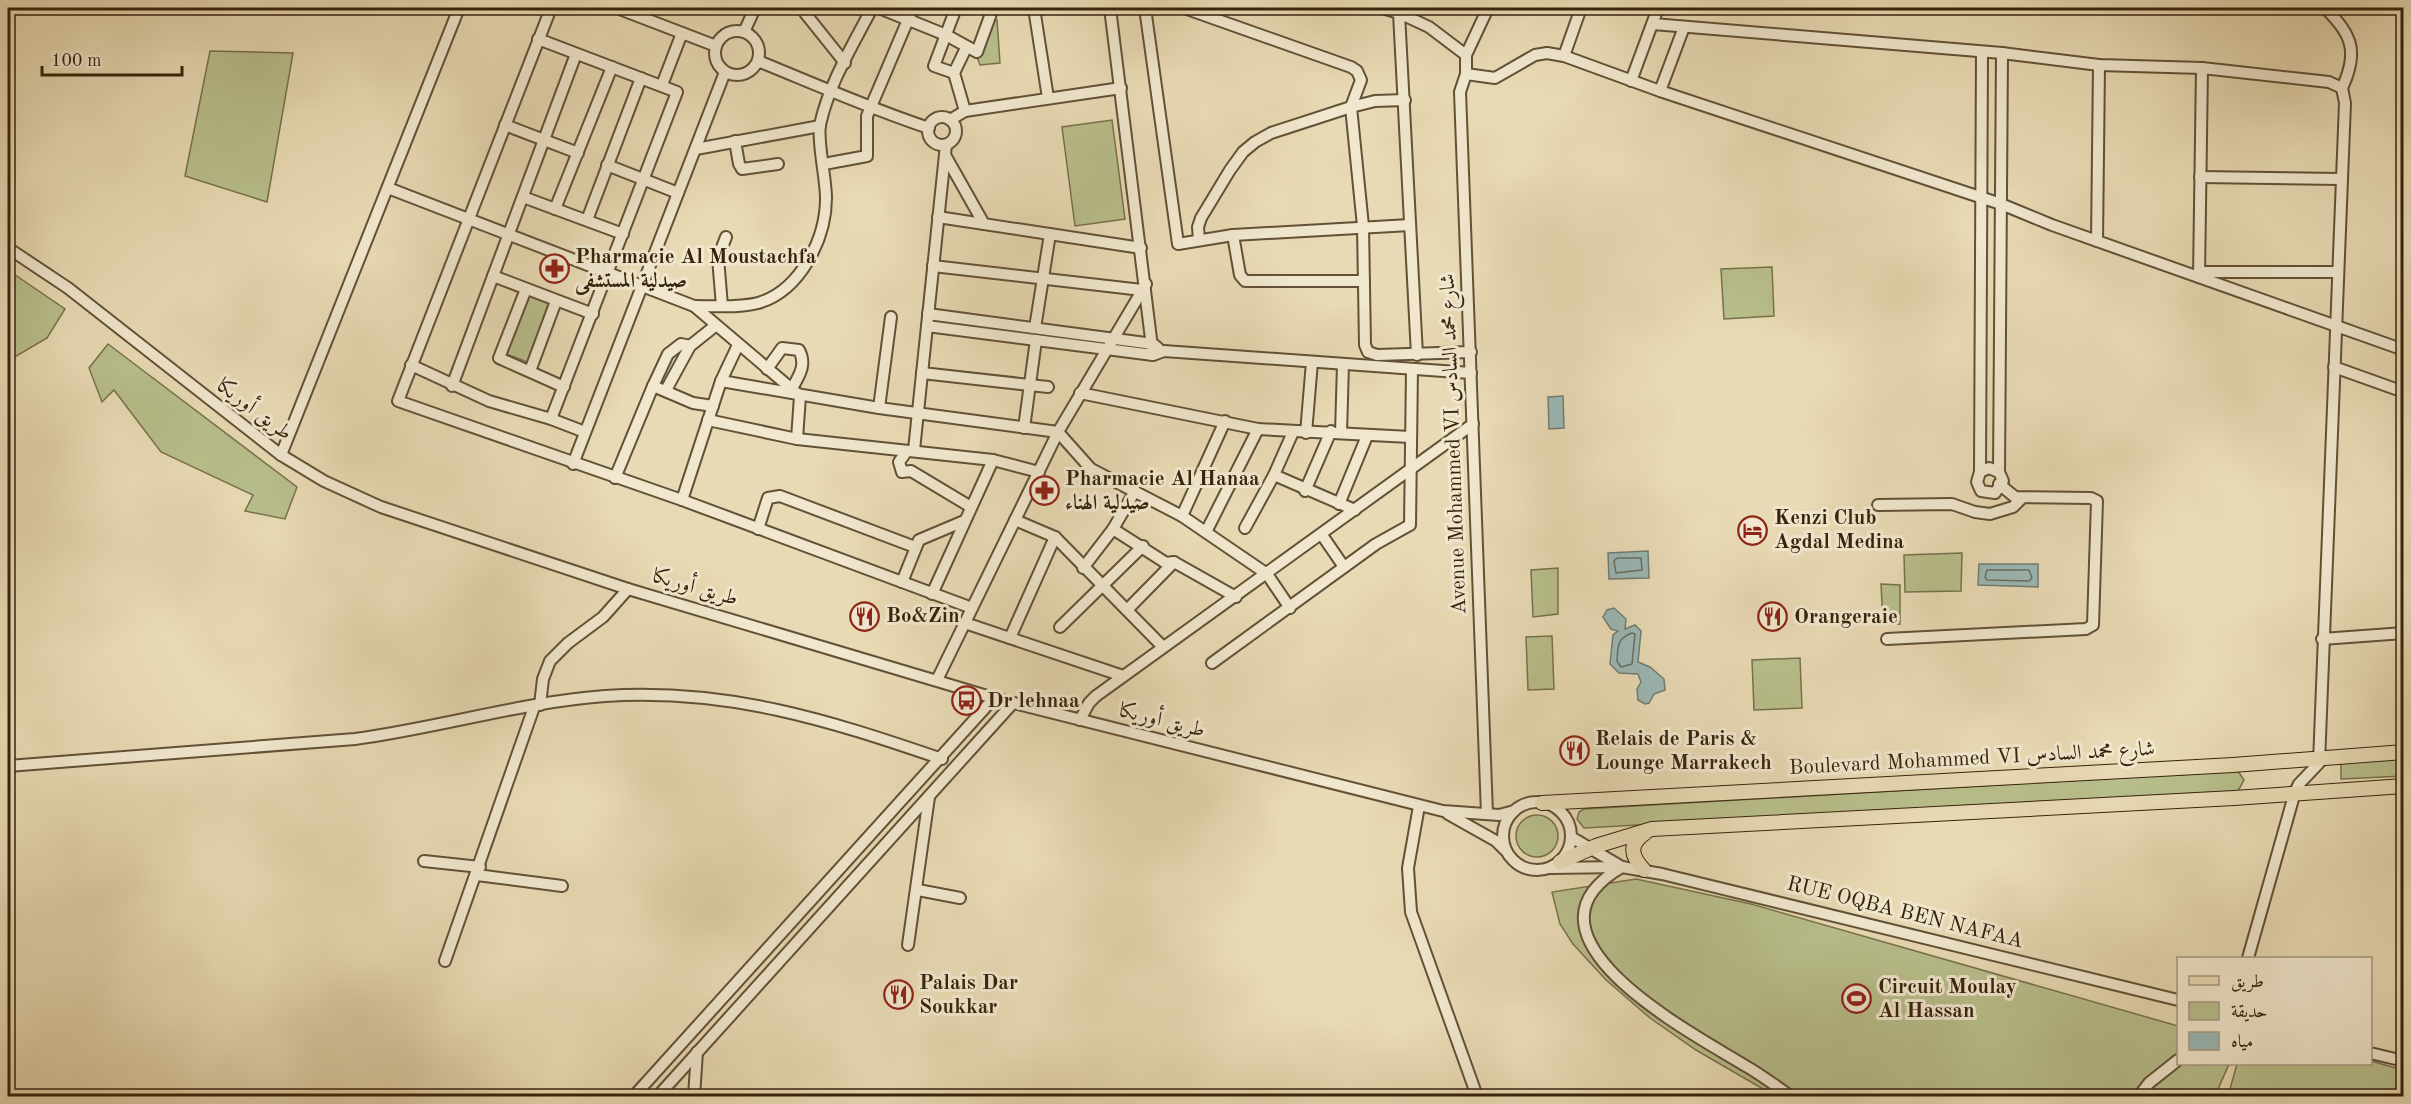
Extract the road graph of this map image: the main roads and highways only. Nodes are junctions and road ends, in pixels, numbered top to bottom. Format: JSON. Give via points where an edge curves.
{"nodes":[{"id":1,"x":2403,"y":752,"type":"edge"},
{"id":2,"x":2403,"y":786,"type":"edge"},
{"id":3,"x":1542,"y":802,"type":"road end"},
{"id":4,"x":1652,"y":829,"type":"junction"},
{"id":5,"x":1555,"y":865,"type":"road end"},
{"id":6,"x":1644,"y":870,"type":"road end"}],
"edges":[{"from":1,"to":3,"type":"main road","name":"Boulevard Mohammed VI شارع محمد السادس","via":[[2233,765]]},
{"from":2,"to":4,"type":"main road"},
{"from":4,"to":5,"type":"main road","via":[[1589,848]]},
{"from":4,"to":6,"type":"main road","via":[[1637,839],[1632,851]]}]}
